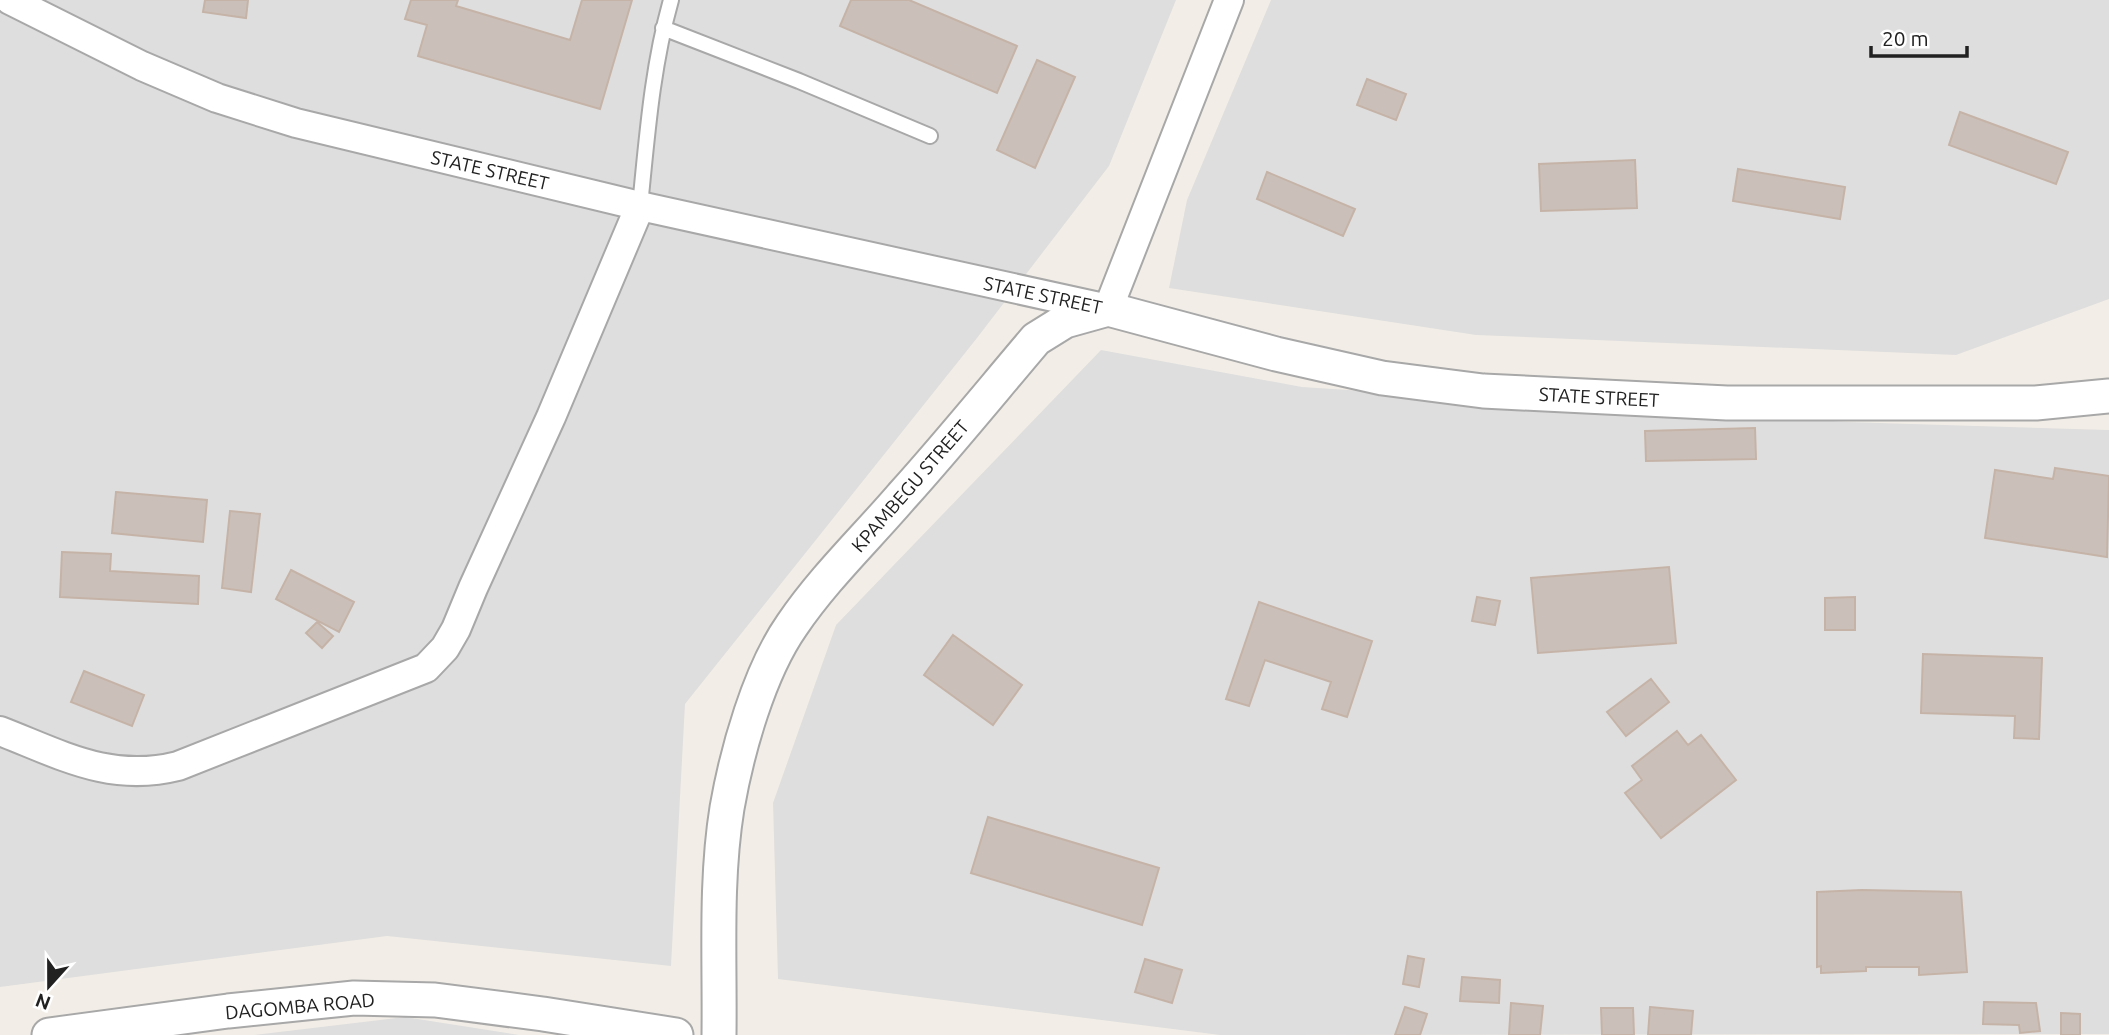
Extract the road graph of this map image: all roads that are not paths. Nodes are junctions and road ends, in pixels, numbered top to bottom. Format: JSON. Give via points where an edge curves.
{"nodes":[{"id":1,"x":10,"y":0,"type":"edge"},
{"id":2,"x":671,"y":0,"type":"edge"},
{"id":3,"x":1229,"y":0,"type":"edge"},
{"id":4,"x":663,"y":28,"type":"junction"},
{"id":5,"x":930,"y":136,"type":"dead end"},
{"id":6,"x":640,"y":206,"type":"junction"},
{"id":7,"x":1108,"y":309,"type":"junction"},
{"id":8,"x":2109,"y":396,"type":"edge"},
{"id":9,"x":0,"y":731,"type":"edge"},
{"id":10,"x":49,"y":1035,"type":"edge"},
{"id":11,"x":676,"y":1035,"type":"edge"},
{"id":12,"x":719,"y":1035,"type":"edge"}],
"edges":[{"from":1,"to":6,"type":"street","name":"STATE STREET","via":[[217,98],[296,123]]},
{"from":2,"to":4,"type":"lane"},
{"from":3,"to":7,"type":"street"},
{"from":4,"to":5,"type":"lane"},
{"from":4,"to":6,"type":"lane"},
{"from":6,"to":7,"type":"street","name":"STATE STREET"},
{"from":6,"to":9,"type":"street","via":[[456,629],[426,668],[153,772],[117,772],[85,764]]},
{"from":7,"to":8,"type":"street","name":"STATE STREET","via":[[1382,378],[1483,391],[1727,403],[2036,403]]},
{"from":7,"to":12,"type":"street","name":"KPAMBEGU STREET","via":[[1065,321],[1036,339],[791,626],[765,676],[741,745],[727,809]]},
{"from":10,"to":11,"type":"street","name":"DAGOMBA ROAD","via":[[354,998],[435,1000]]}]}
